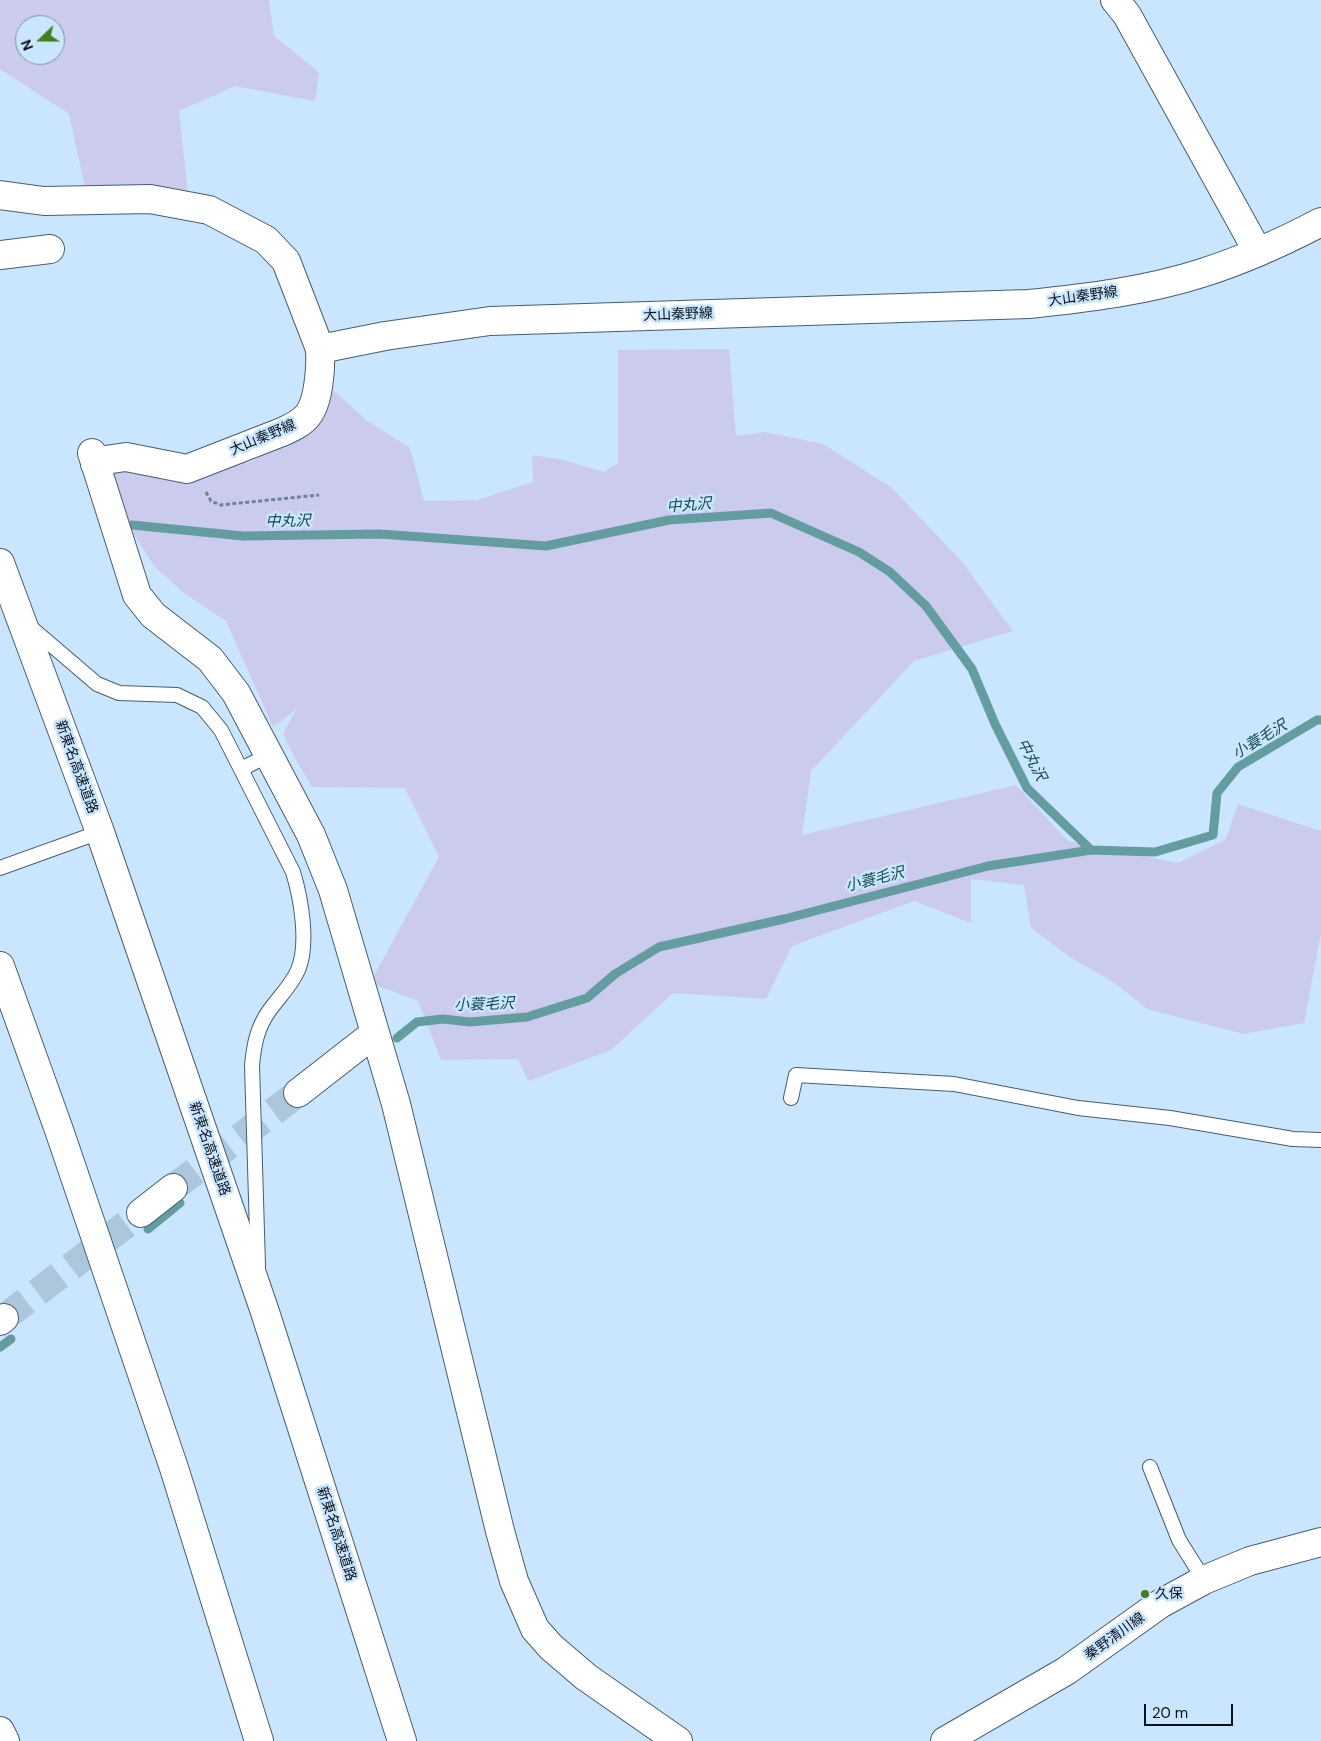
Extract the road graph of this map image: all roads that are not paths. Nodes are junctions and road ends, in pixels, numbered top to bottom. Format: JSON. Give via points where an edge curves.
{"nodes":[{"id":1,"x":1115,"y":0,"type":"edge"},
{"id":2,"x":0,"y":195,"type":"edge"},
{"id":3,"x":1321,"y":222,"type":"edge"},
{"id":4,"x":50,"y":249,"type":"dead end"},
{"id":5,"x":1258,"y":252,"type":"junction"},
{"id":6,"x":0,"y":255,"type":"edge"},
{"id":7,"x":320,"y":349,"type":"junction"},
{"id":8,"x":0,"y":563,"type":"edge"},
{"id":9,"x":22,"y":621,"type":"junction"},
{"id":10,"x":269,"y":755,"type":"junction"},
{"id":11,"x":241,"y":769,"type":"junction"},
{"id":12,"x":100,"y":832,"type":"junction"},
{"id":13,"x":0,"y":868,"type":"edge"},
{"id":14,"x":0,"y":966,"type":"edge"},
{"id":15,"x":375,"y":1033,"type":"junction"},
{"id":16,"x":298,"y":1093,"type":"tunnel mouth"},
{"id":17,"x":791,"y":1098,"type":"dead end"},
{"id":18,"x":1321,"y":1140,"type":"edge"},
{"id":19,"x":173,"y":1188,"type":"tunnel mouth"},
{"id":20,"x":141,"y":1213,"type":"tunnel mouth"},
{"id":21,"x":259,"y":1295,"type":"junction"},
{"id":22,"x":1150,"y":1467,"type":"dead end"},
{"id":23,"x":1321,"y":1542,"type":"edge"},
{"id":24,"x":1204,"y":1580,"type":"junction"},
{"id":25,"x":0,"y":1731,"type":"edge"},
{"id":26,"x":5,"y":1741,"type":"edge"},
{"id":27,"x":259,"y":1741,"type":"edge"},
{"id":28,"x":402,"y":1741,"type":"edge"},
{"id":29,"x":678,"y":1741,"type":"edge"},
{"id":30,"x":945,"y":1741,"type":"edge"}],
"edges":[{"from":1,"to":5,"type":"main road","via":[[1127,15]]},
{"from":2,"to":7,"type":"main road","via":[[44,200],[150,199],[209,210],[266,240],[286,261]]},
{"from":3,"to":5,"type":"main road","name":"大山秦野線"},
{"from":4,"to":6,"type":"main road"},
{"from":5,"to":7,"type":"main road","name":"大山秦野線","via":[[1201,274],[1146,288],[1048,302],[490,321]]},
{"from":7,"to":10,"type":"main road","name":"大山秦野線","via":[[319,384],[309,414],[297,425],[187,469],[126,457],[94,458],[136,595],[153,615],[210,659],[236,693]]},
{"from":8,"to":9,"type":"main road","name":"新東名高速道路"},
{"from":9,"to":11,"type":"lane","via":[[109,690],[177,695],[202,707],[221,730]]},
{"from":9,"to":12,"type":"main road","name":"新東名高速道路"},
{"from":10,"to":11,"type":"lane"},
{"from":10,"to":15,"type":"main road","via":[[311,835],[329,881]]},
{"from":11,"to":21,"type":"lane","via":[[293,872],[299,892],[303,944],[298,969],[256,1036],[252,1065]]},
{"from":12,"to":13,"type":"lane"},
{"from":12,"to":21,"type":"main road","name":"新東名高速道路"},
{"from":14,"to":27,"type":"main road","via":[[170,1458]]},
{"from":15,"to":16,"type":"main road"},
{"from":15,"to":29,"type":"main road","via":[[396,1104],[514,1581],[535,1629],[551,1647],[586,1677]]},
{"from":17,"to":18,"type":"lane","via":[[796,1075],[954,1084],[1078,1108],[1170,1118],[1293,1139]]},
{"from":19,"to":20,"type":"main road"},
{"from":21,"to":28,"type":"main road","name":"新東名高速道路"},
{"from":22,"to":24,"type":"lane","via":[[1178,1540]]},
{"from":23,"to":24,"type":"main road","name":"秦野清川線","via":[[1250,1561]]},
{"from":24,"to":30,"type":"main road","name":"秦野清川線","via":[[1160,1604],[1066,1671]]},
{"from":25,"to":26,"type":"main road"}]}
